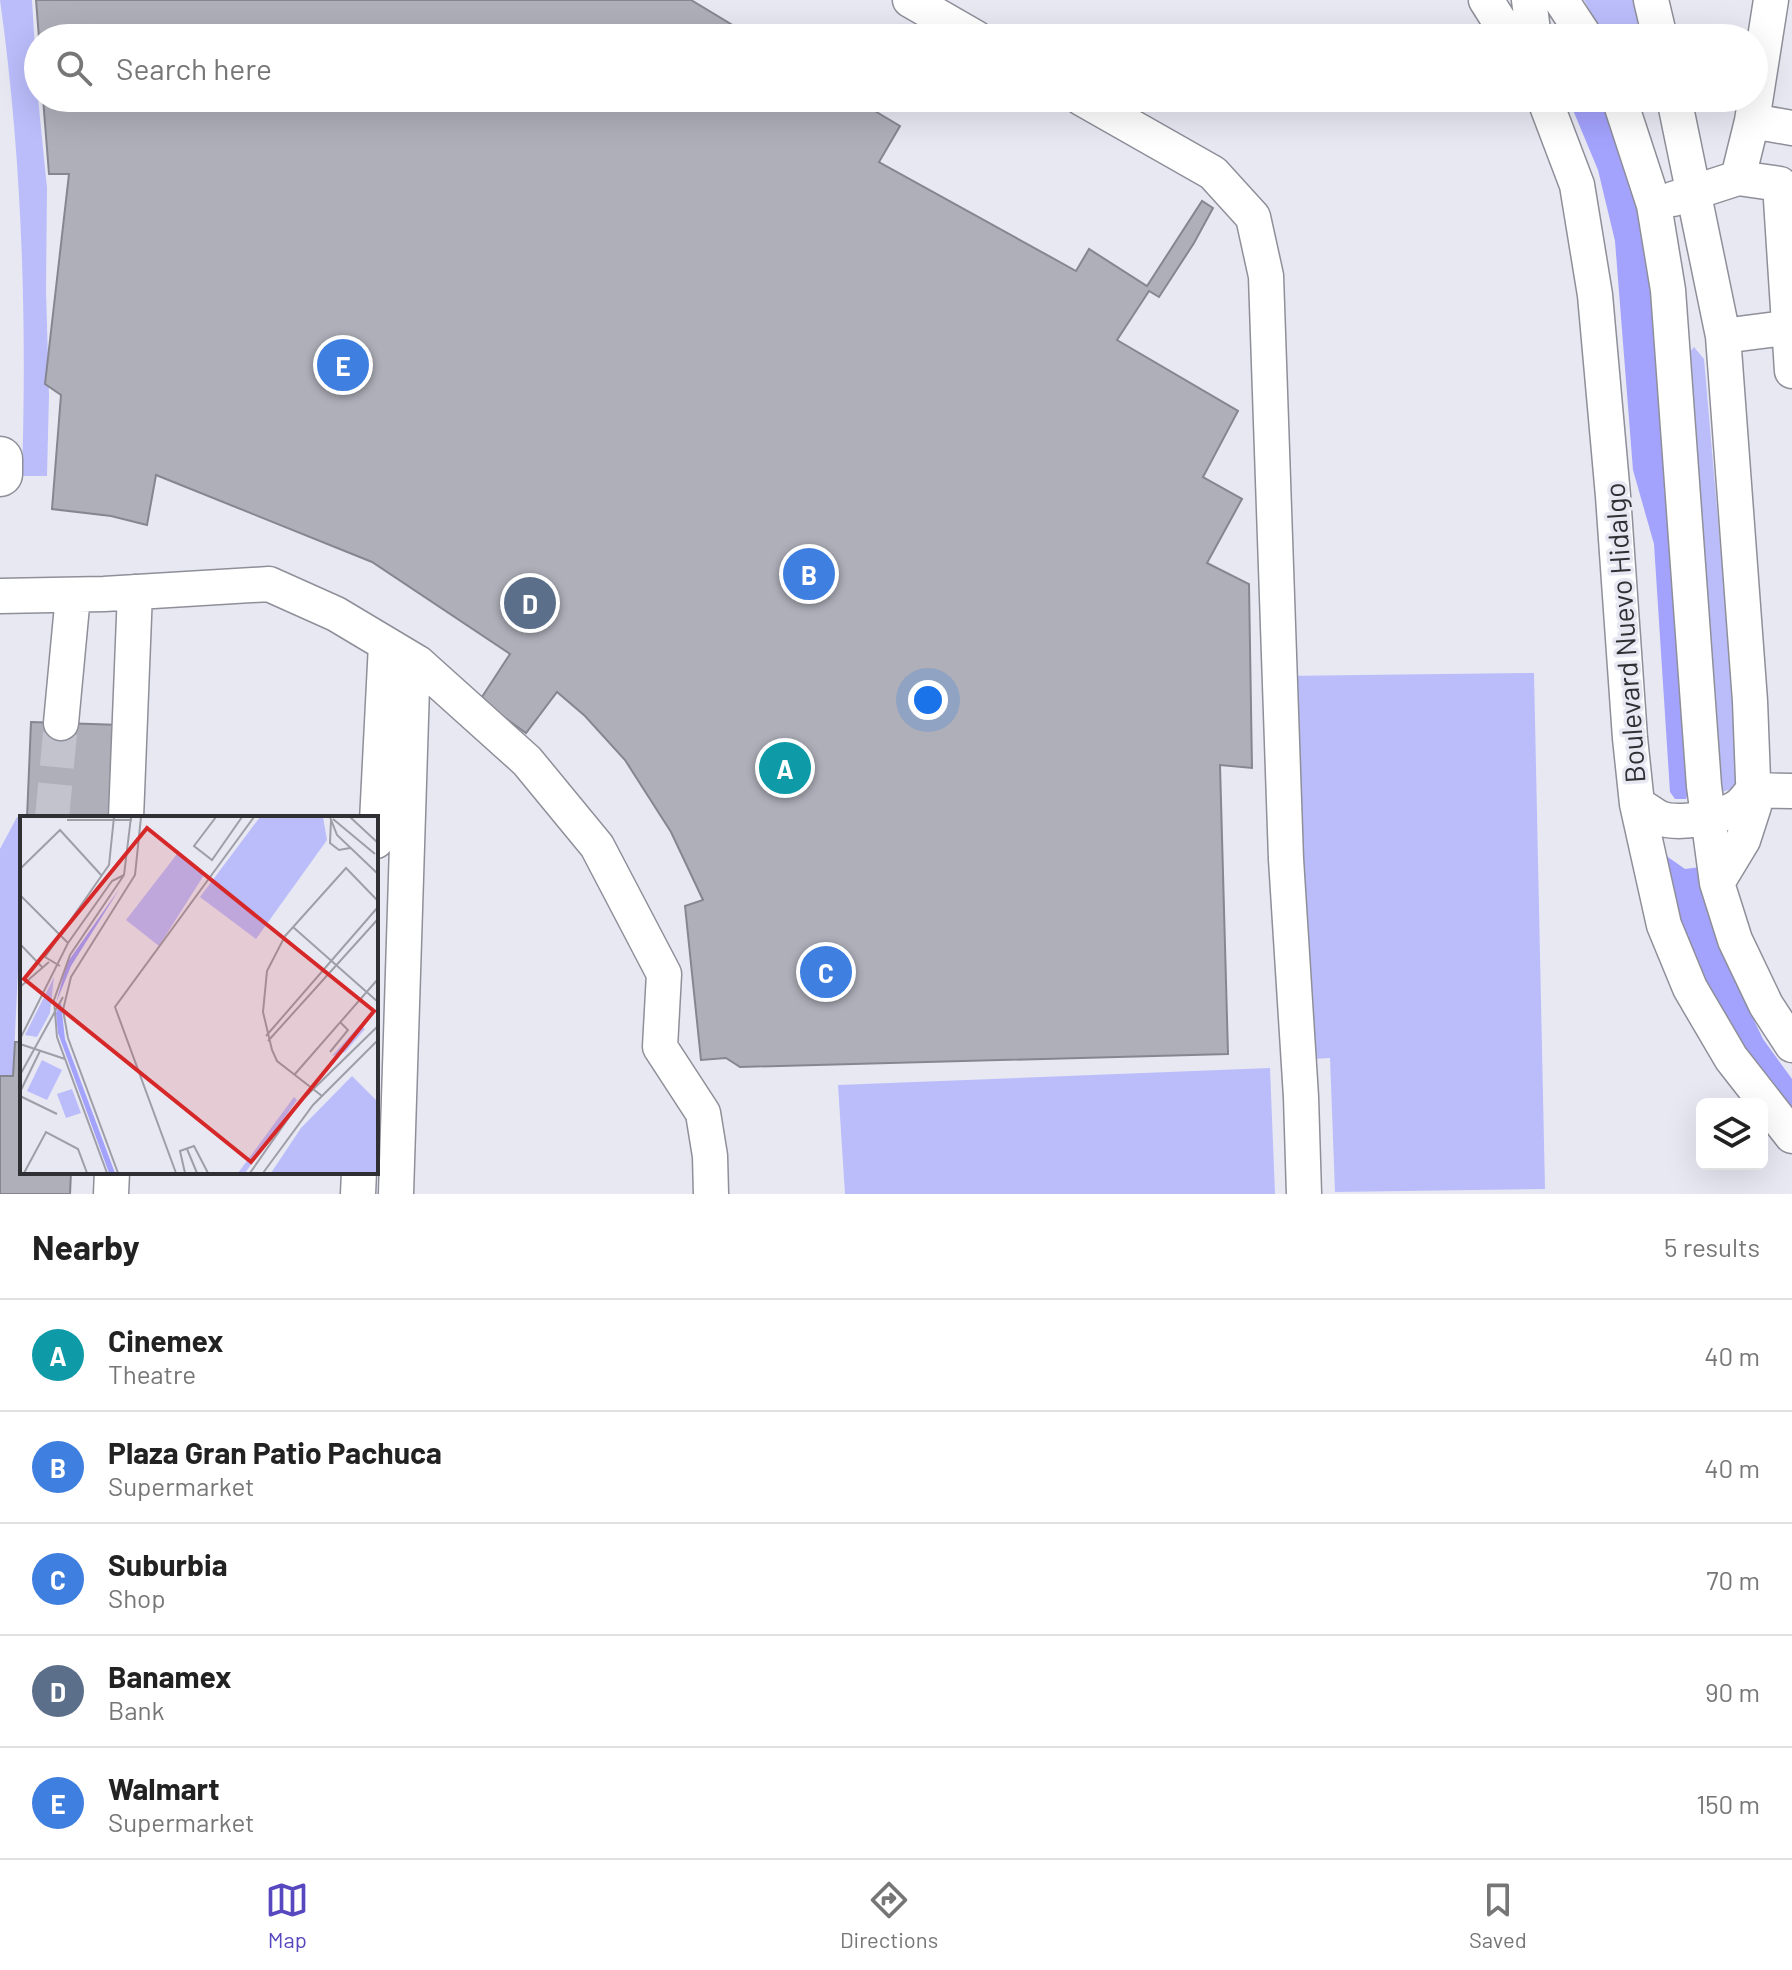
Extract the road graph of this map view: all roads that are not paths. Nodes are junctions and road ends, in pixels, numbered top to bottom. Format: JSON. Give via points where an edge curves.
{"nodes":[{"id":1,"x":910,"y":0,"type":"edge"},
{"id":2,"x":1486,"y":0,"type":"edge"},
{"id":3,"x":1529,"y":0,"type":"edge"},
{"id":4,"x":1561,"y":0,"type":"edge"},
{"id":5,"x":1651,"y":0,"type":"edge"},
{"id":6,"x":1771,"y":0,"type":"edge"},
{"id":7,"x":952,"y":24,"type":"edge"},
{"id":8,"x":1501,"y":24,"type":"edge"},
{"id":9,"x":1532,"y":24,"type":"edge"},
{"id":10,"x":1577,"y":24,"type":"edge"},
{"id":11,"x":1657,"y":24,"type":"edge"},
{"id":12,"x":1767,"y":24,"type":"edge"},
{"id":13,"x":1106,"y":112,"type":"edge"},
{"id":14,"x":1549,"y":112,"type":"edge"},
{"id":15,"x":1624,"y":112,"type":"edge"},
{"id":16,"x":1677,"y":112,"type":"edge"},
{"id":17,"x":1753,"y":112,"type":"edge"},
{"id":18,"x":1752,"y":121,"type":"junction"},
{"id":19,"x":1792,"y":128,"type":"edge"},
{"id":20,"x":1738,"y":178,"type":"junction"},
{"id":21,"x":1695,"y":191,"type":"junction"},
{"id":22,"x":1654,"y":205,"type":"junction"},
{"id":23,"x":1668,"y":290,"type":"junction"},
{"id":24,"x":1790,"y":327,"type":"edge"},
{"id":25,"x":1723,"y":336,"type":"junction"},
{"id":26,"x":1792,"y":371,"type":"edge"},
{"id":27,"x":1728,"y":377,"type":"junction"},
{"id":28,"x":0,"y":459,"type":"edge"},
{"id":29,"x":0,"y":474,"type":"edge"},
{"id":30,"x":135,"y":592,"type":"junction"},
{"id":31,"x":73,"y":595,"type":"junction"},
{"id":32,"x":0,"y":596,"type":"edge"},
{"id":33,"x":386,"y":644,"type":"junction"},
{"id":34,"x":418,"y":663,"type":"junction"},
{"id":35,"x":61,"y":723,"type":"tunnel mouth"},
{"id":36,"x":1753,"y":790,"type":"junction"},
{"id":37,"x":1792,"y":791,"type":"edge"},
{"id":38,"x":1637,"y":804,"type":"junction"},
{"id":39,"x":126,"y":816,"type":"edge"},
{"id":40,"x":377,"y":816,"type":"edge"},
{"id":41,"x":1709,"y":817,"type":"junction"},
{"id":42,"x":1717,"y":883,"type":"junction"},
{"id":43,"x":1792,"y":1045,"type":"edge"},
{"id":44,"x":1792,"y":1136,"type":"edge"},
{"id":45,"x":112,"y":1174,"type":"edge"},
{"id":46,"x":359,"y":1174,"type":"edge"},
{"id":47,"x":111,"y":1194,"type":"edge"},
{"id":48,"x":358,"y":1194,"type":"edge"},
{"id":49,"x":396,"y":1194,"type":"edge"},
{"id":50,"x":711,"y":1194,"type":"edge"},
{"id":51,"x":1304,"y":1194,"type":"edge"}],
"edges":[{"from":1,"to":7,"type":"street"},
{"from":2,"to":8,"type":"street"},
{"from":3,"to":9,"type":"street"},
{"from":4,"to":10,"type":"street"},
{"from":5,"to":11,"type":"street"},
{"from":6,"to":12,"type":"street"},
{"from":13,"to":51,"type":"street","via":[[1213,173],[1253,217],[1266,276],[1284,814]]},
{"from":14,"to":38,"type":"street","name":"Boulevard Nuevo Hidalgo","via":[[1577,185],[1595,295]]},
{"from":15,"to":22,"type":"street"},
{"from":16,"to":21,"type":"street"},
{"from":17,"to":18,"type":"street"},
{"from":18,"to":19,"type":"street"},
{"from":18,"to":20,"type":"street"},
{"from":20,"to":21,"type":"street"},
{"from":20,"to":24,"type":"street","via":[[1780,184]]},
{"from":21,"to":22,"type":"street"},
{"from":21,"to":25,"type":"street"},
{"from":22,"to":23,"type":"street"},
{"from":23,"to":27,"type":"street"},
{"from":23,"to":41,"type":"street"},
{"from":24,"to":25,"type":"street"},
{"from":24,"to":26,"type":"street"},
{"from":25,"to":27,"type":"street"},
{"from":27,"to":36,"type":"street"},
{"from":28,"to":29,"type":"main road"},
{"from":30,"to":31,"type":"street"},
{"from":30,"to":33,"type":"street","via":[[269,584]]},
{"from":30,"to":39,"type":"street"},
{"from":31,"to":32,"type":"street"},
{"from":31,"to":35,"type":"street"},
{"from":33,"to":34,"type":"street"},
{"from":33,"to":40,"type":"street"},
{"from":34,"to":49,"type":"street","via":[[412,687]]},
{"from":34,"to":50,"type":"street","via":[[527,761],[597,846],[664,974],[660,1047],[703,1113]]},
{"from":36,"to":37,"type":"street"},
{"from":36,"to":41,"type":"street","via":[[1727,813]]},
{"from":36,"to":42,"type":"street","via":[[1754,806],[1743,840]]},
{"from":38,"to":41,"type":"street","via":[[1660,818]]},
{"from":38,"to":44,"type":"street","name":"Boulevard Nuevo Hidalgo","via":[[1664,925],[1690,988],[1731,1058]]},
{"from":41,"to":42,"type":"street"},
{"from":42,"to":43,"type":"street","via":[[1735,940]]},
{"from":45,"to":47,"type":"street"},
{"from":46,"to":48,"type":"street"}]}
